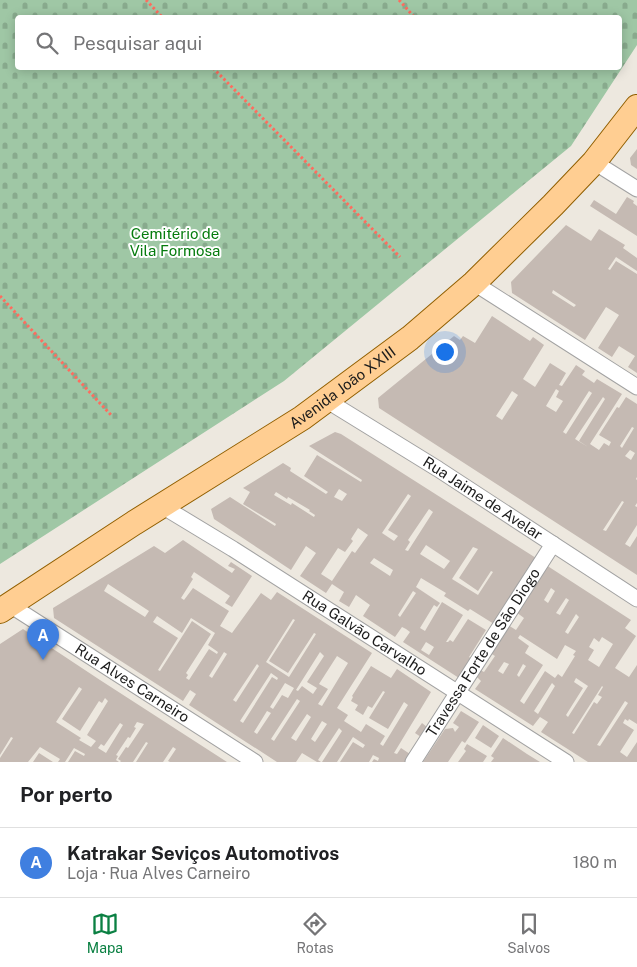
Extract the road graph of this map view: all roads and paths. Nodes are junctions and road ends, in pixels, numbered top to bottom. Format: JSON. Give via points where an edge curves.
{"nodes":[{"id":1,"x":146,"y":0,"type":"edge"},
{"id":2,"x":399,"y":0,"type":"edge"},
{"id":3,"x":160,"y":15,"type":"edge"},
{"id":4,"x":412,"y":15,"type":"edge"},
{"id":5,"x":215,"y":70,"type":"edge"},
{"id":6,"x":637,"y":107,"type":"edge"},
{"id":7,"x":594,"y":162,"type":"junction"},
{"id":8,"x":637,"y":189,"type":"edge"},
{"id":9,"x":400,"y":257,"type":"dead end"},
{"id":10,"x":474,"y":282,"type":"junction"},
{"id":11,"x":0,"y":296,"type":"edge"},
{"id":12,"x":637,"y":387,"type":"edge"},
{"id":13,"x":326,"y":400,"type":"junction"},
{"id":14,"x":111,"y":415,"type":"dead end"},
{"id":15,"x":162,"y":506,"type":"junction"},
{"id":16,"x":553,"y":544,"type":"junction"},
{"id":17,"x":637,"y":599,"type":"edge"},
{"id":18,"x":5,"y":608,"type":"edge"},
{"id":19,"x":458,"y":692,"type":"junction"},
{"id":20,"x":255,"y":762,"type":"edge"},
{"id":21,"x":413,"y":762,"type":"edge"},
{"id":22,"x":566,"y":762,"type":"edge"}],
"edges":[{"from":1,"to":3,"type":"path"},
{"from":2,"to":4,"type":"path"},
{"from":5,"to":9,"type":"path"},
{"from":6,"to":7,"type":"main road","name":"Avenida João XXIII"},
{"from":7,"to":8,"type":"street"},
{"from":7,"to":10,"type":"main road","name":"Avenida João XXIII"},
{"from":10,"to":12,"type":"street"},
{"from":10,"to":13,"type":"main road","name":"Avenida João XXIII","via":[[410,338]]},
{"from":11,"to":14,"type":"path"},
{"from":13,"to":15,"type":"main road","name":"Avenida João XXIII"},
{"from":13,"to":16,"type":"street","name":"Rua Jaime de Avelar","via":[[438,468]]},
{"from":15,"to":18,"type":"main road","name":"Avenida João XXIII"},
{"from":15,"to":19,"type":"street","name":"Rua Galvão Carvalho"},
{"from":16,"to":17,"type":"street","name":"Rua Jaime de Avelar"},
{"from":16,"to":19,"type":"street","name":"Travessa Forte de São Diogo"},
{"from":18,"to":20,"type":"street","name":"Rua Alves Carneiro"},
{"from":19,"to":21,"type":"street","name":"Travessa Forte de São Diogo"},
{"from":19,"to":22,"type":"street","name":"Rua Galvão Carvalho"}]}
